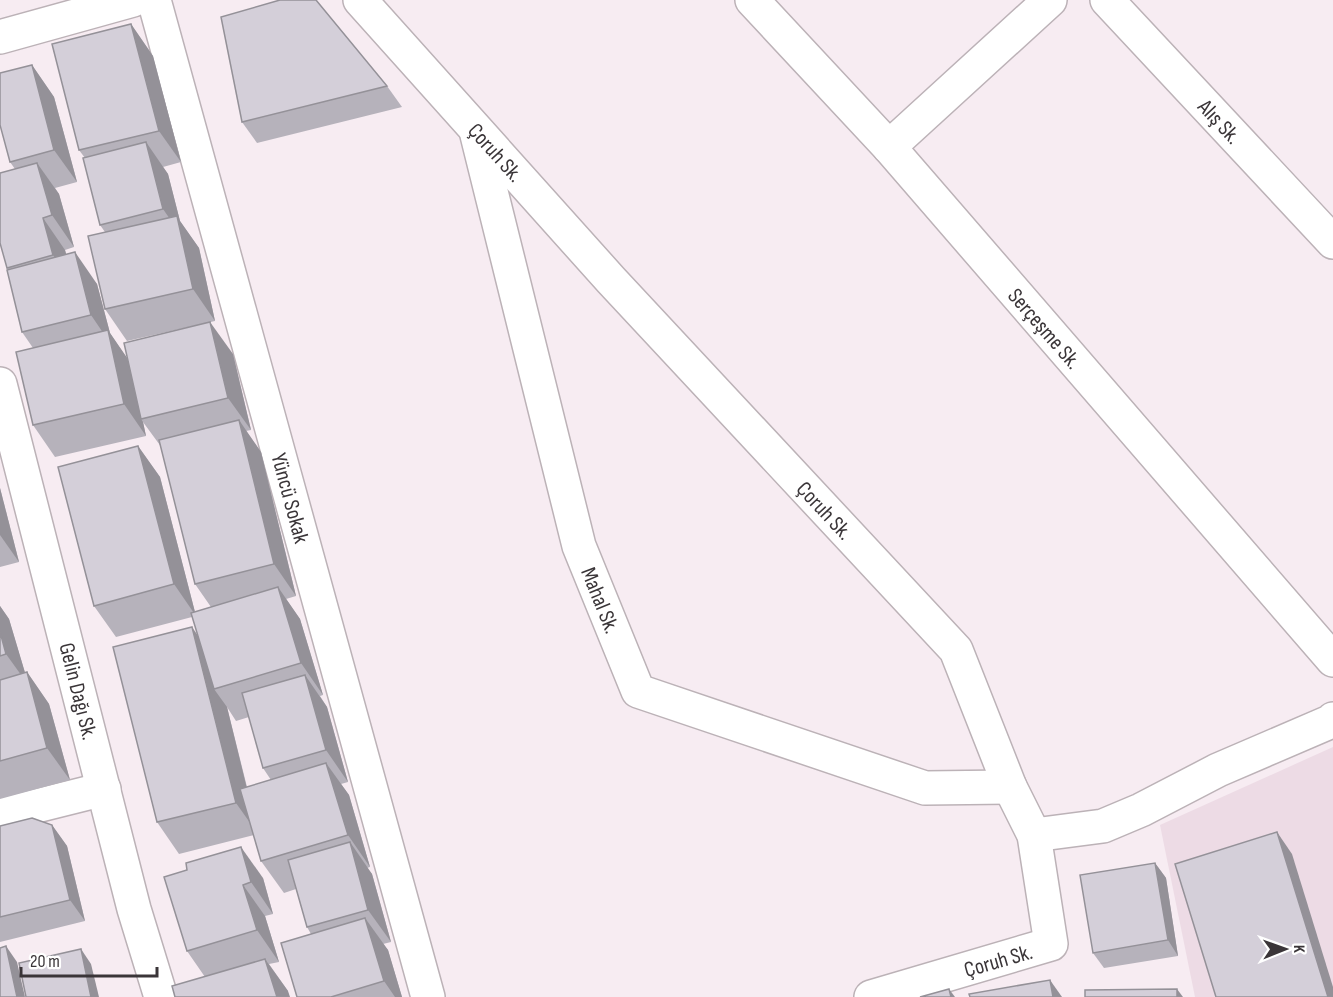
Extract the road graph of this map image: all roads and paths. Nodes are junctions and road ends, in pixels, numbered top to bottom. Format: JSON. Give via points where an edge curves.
{"nodes":[{"id":1,"x":133,"y":0,"type":"edge"},
{"id":2,"x":154,"y":0,"type":"edge"},
{"id":3,"x":360,"y":0,"type":"edge"},
{"id":4,"x":752,"y":0,"type":"edge"},
{"id":5,"x":1050,"y":0,"type":"edge"},
{"id":6,"x":1107,"y":0,"type":"edge"},
{"id":7,"x":0,"y":37,"type":"edge"},
{"id":8,"x":476,"y":131,"type":"junction"},
{"id":9,"x":889,"y":147,"type":"junction"},
{"id":10,"x":1333,"y":242,"type":"edge"},
{"id":11,"x":0,"y":384,"type":"edge"},
{"id":12,"x":1333,"y":660,"type":"edge"},
{"id":13,"x":1333,"y":719,"type":"edge"},
{"id":14,"x":1010,"y":787,"type":"junction"},
{"id":15,"x":104,"y":789,"type":"junction"},
{"id":16,"x":0,"y":815,"type":"edge"},
{"id":17,"x":1034,"y":835,"type":"junction"},
{"id":18,"x":161,"y":997,"type":"edge"},
{"id":19,"x":428,"y":997,"type":"edge"},
{"id":20,"x":872,"y":997,"type":"edge"}],
"edges":[{"from":1,"to":7,"type":"street"},
{"from":2,"to":19,"type":"street","name":"Yüncü Sokak"},
{"from":3,"to":8,"type":"street","name":"Çoruh Sk."},
{"from":4,"to":9,"type":"street","name":"Serçeşme Sk."},
{"from":5,"to":9,"type":"street"},
{"from":6,"to":10,"type":"street","name":"Alış Sk."},
{"from":8,"to":14,"type":"street","name":"Çoruh Sk.","via":[[956,650]]},
{"from":8,"to":14,"type":"street","name":"Mahal Sk.","via":[[579,546],[638,691],[925,788]]},
{"from":9,"to":12,"type":"street","name":"Serçeşme Sk."},
{"from":11,"to":15,"type":"street","name":"Gelin Dağı Sk."},
{"from":13,"to":17,"type":"street","via":[[1103,826]]},
{"from":14,"to":17,"type":"street","name":"Çoruh Sk."},
{"from":15,"to":16,"type":"street"},
{"from":15,"to":18,"type":"street","name":"Gelin Dağı Sk."},
{"from":17,"to":20,"type":"street","name":"Çoruh Sk.","via":[[1051,944]]}]}
